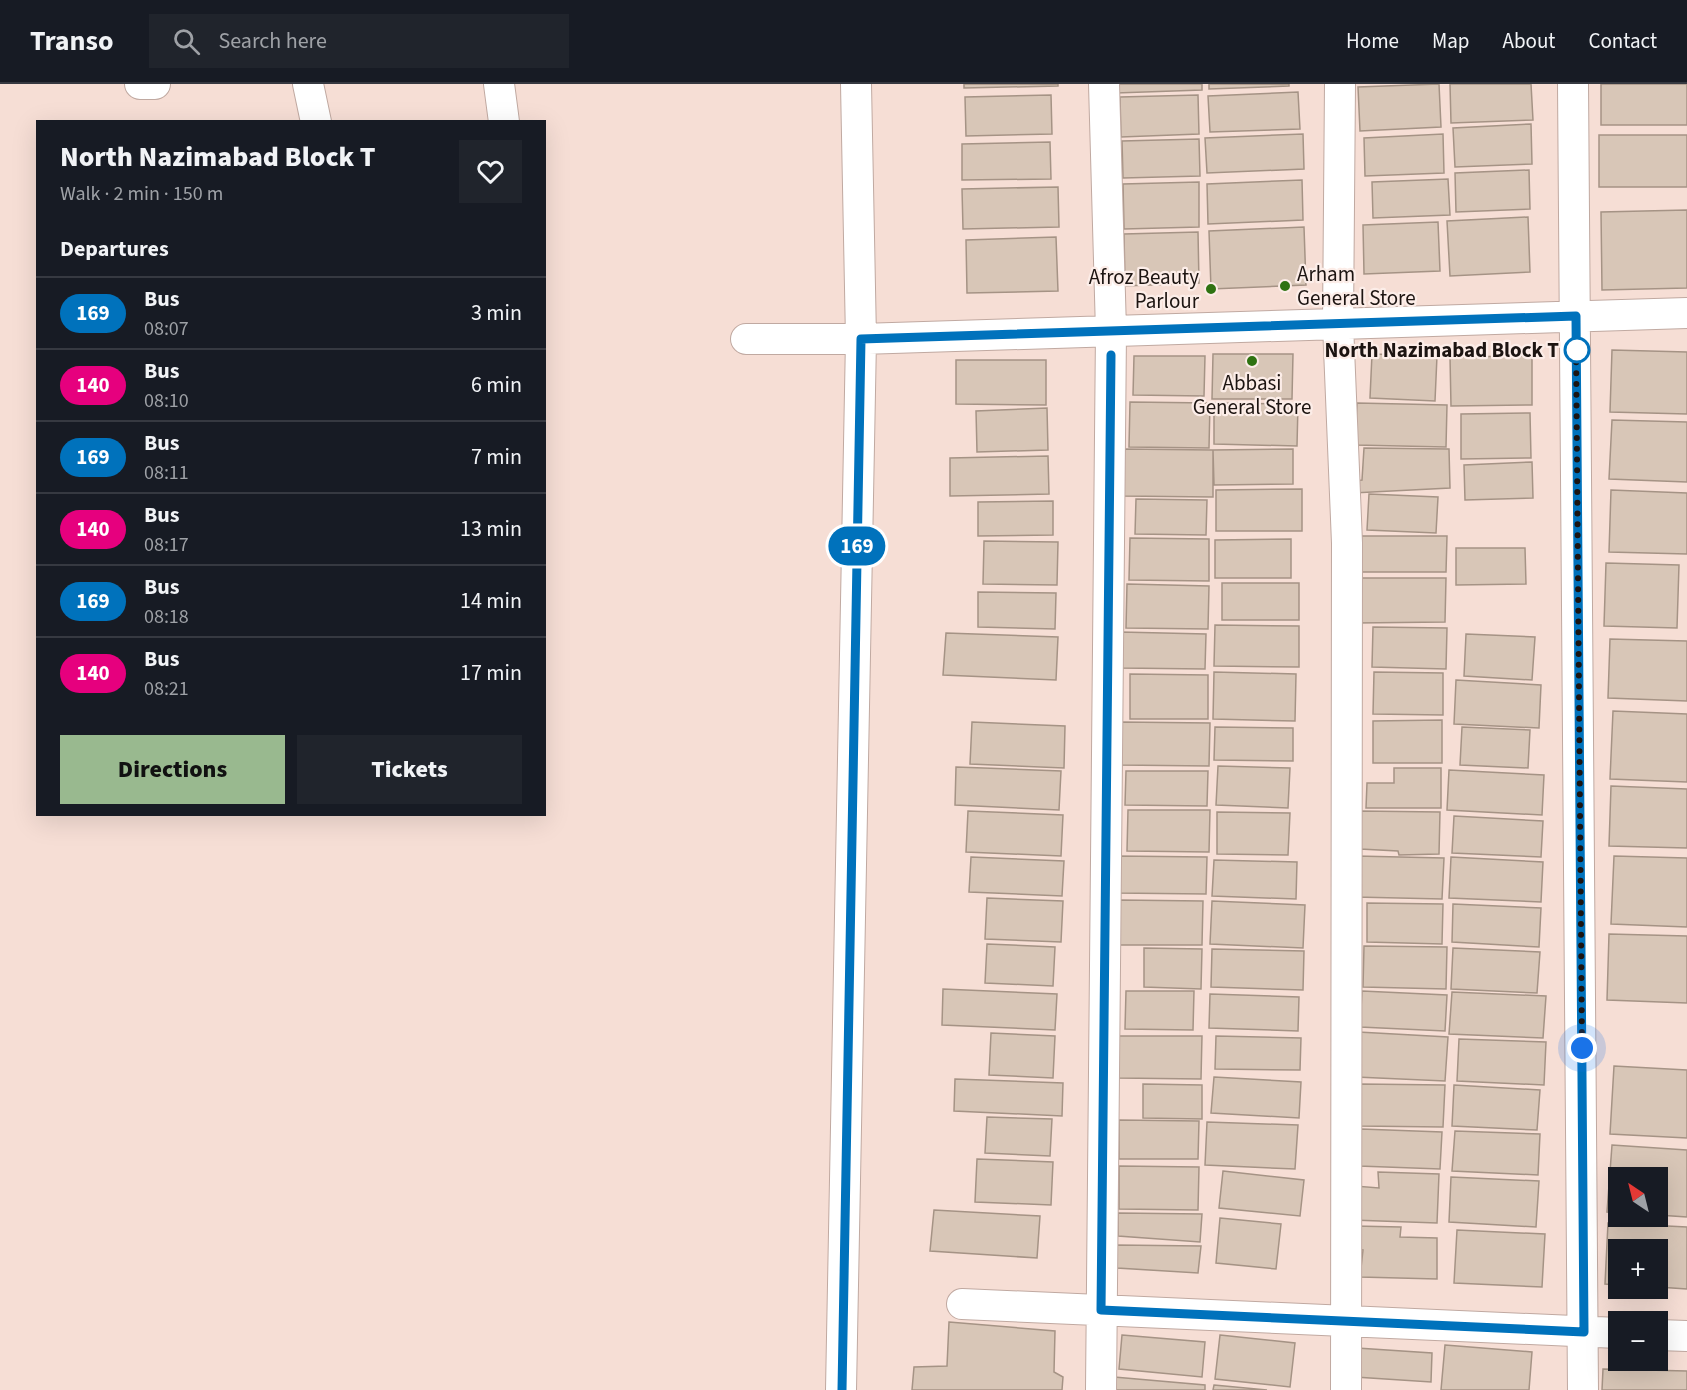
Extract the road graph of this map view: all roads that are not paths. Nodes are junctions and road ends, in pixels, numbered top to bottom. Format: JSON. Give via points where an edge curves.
{"nodes":[{"id":1,"x":140,"y":84,"type":"edge"},
{"id":2,"x":155,"y":84,"type":"edge"},
{"id":3,"x":308,"y":84,"type":"edge"},
{"id":4,"x":499,"y":84,"type":"edge"},
{"id":5,"x":856,"y":84,"type":"edge"},
{"id":6,"x":1104,"y":84,"type":"edge"},
{"id":7,"x":1340,"y":84,"type":"edge"},
{"id":8,"x":1573,"y":84,"type":"edge"},
{"id":9,"x":316,"y":120,"type":"edge"},
{"id":10,"x":504,"y":120,"type":"edge"},
{"id":11,"x":1687,"y":313,"type":"edge"},
{"id":12,"x":1576,"y":316,"type":"junction"},
{"id":13,"x":1338,"y":324,"type":"junction"},
{"id":14,"x":1111,"y":331,"type":"junction"},
{"id":15,"x":746,"y":339,"type":"dead end"},
{"id":16,"x":861,"y":339,"type":"junction"},
{"id":17,"x":962,"y":1304,"type":"dead end"},
{"id":18,"x":1101,"y":1310,"type":"junction"},
{"id":19,"x":1348,"y":1321,"type":"junction"},
{"id":20,"x":1584,"y":1332,"type":"junction"},
{"id":21,"x":1608,"y":1333,"type":"edge"},
{"id":22,"x":1668,"y":1335,"type":"edge"},
{"id":23,"x":1687,"y":1336,"type":"edge"},
{"id":24,"x":842,"y":1390,"type":"edge"},
{"id":25,"x":1101,"y":1390,"type":"edge"},
{"id":26,"x":1346,"y":1390,"type":"edge"},
{"id":27,"x":1583,"y":1390,"type":"edge"}],
"edges":[{"from":1,"to":2,"type":"street"},
{"from":3,"to":9,"type":"street"},
{"from":4,"to":10,"type":"street"},
{"from":5,"to":16,"type":"street"},
{"from":6,"to":14,"type":"street"},
{"from":7,"to":13,"type":"street"},
{"from":8,"to":12,"type":"street"},
{"from":11,"to":12,"type":"street"},
{"from":12,"to":13,"type":"street"},
{"from":12,"to":20,"type":"street"},
{"from":13,"to":14,"type":"street"},
{"from":13,"to":19,"type":"street","via":[[1347,543]]},
{"from":14,"to":16,"type":"street"},
{"from":14,"to":18,"type":"street"},
{"from":15,"to":16,"type":"street"},
{"from":16,"to":24,"type":"street"},
{"from":17,"to":18,"type":"street"},
{"from":18,"to":19,"type":"street"},
{"from":18,"to":25,"type":"street"},
{"from":19,"to":20,"type":"street"},
{"from":19,"to":26,"type":"street"},
{"from":20,"to":21,"type":"street"},
{"from":20,"to":27,"type":"street"},
{"from":22,"to":23,"type":"street"}]}
